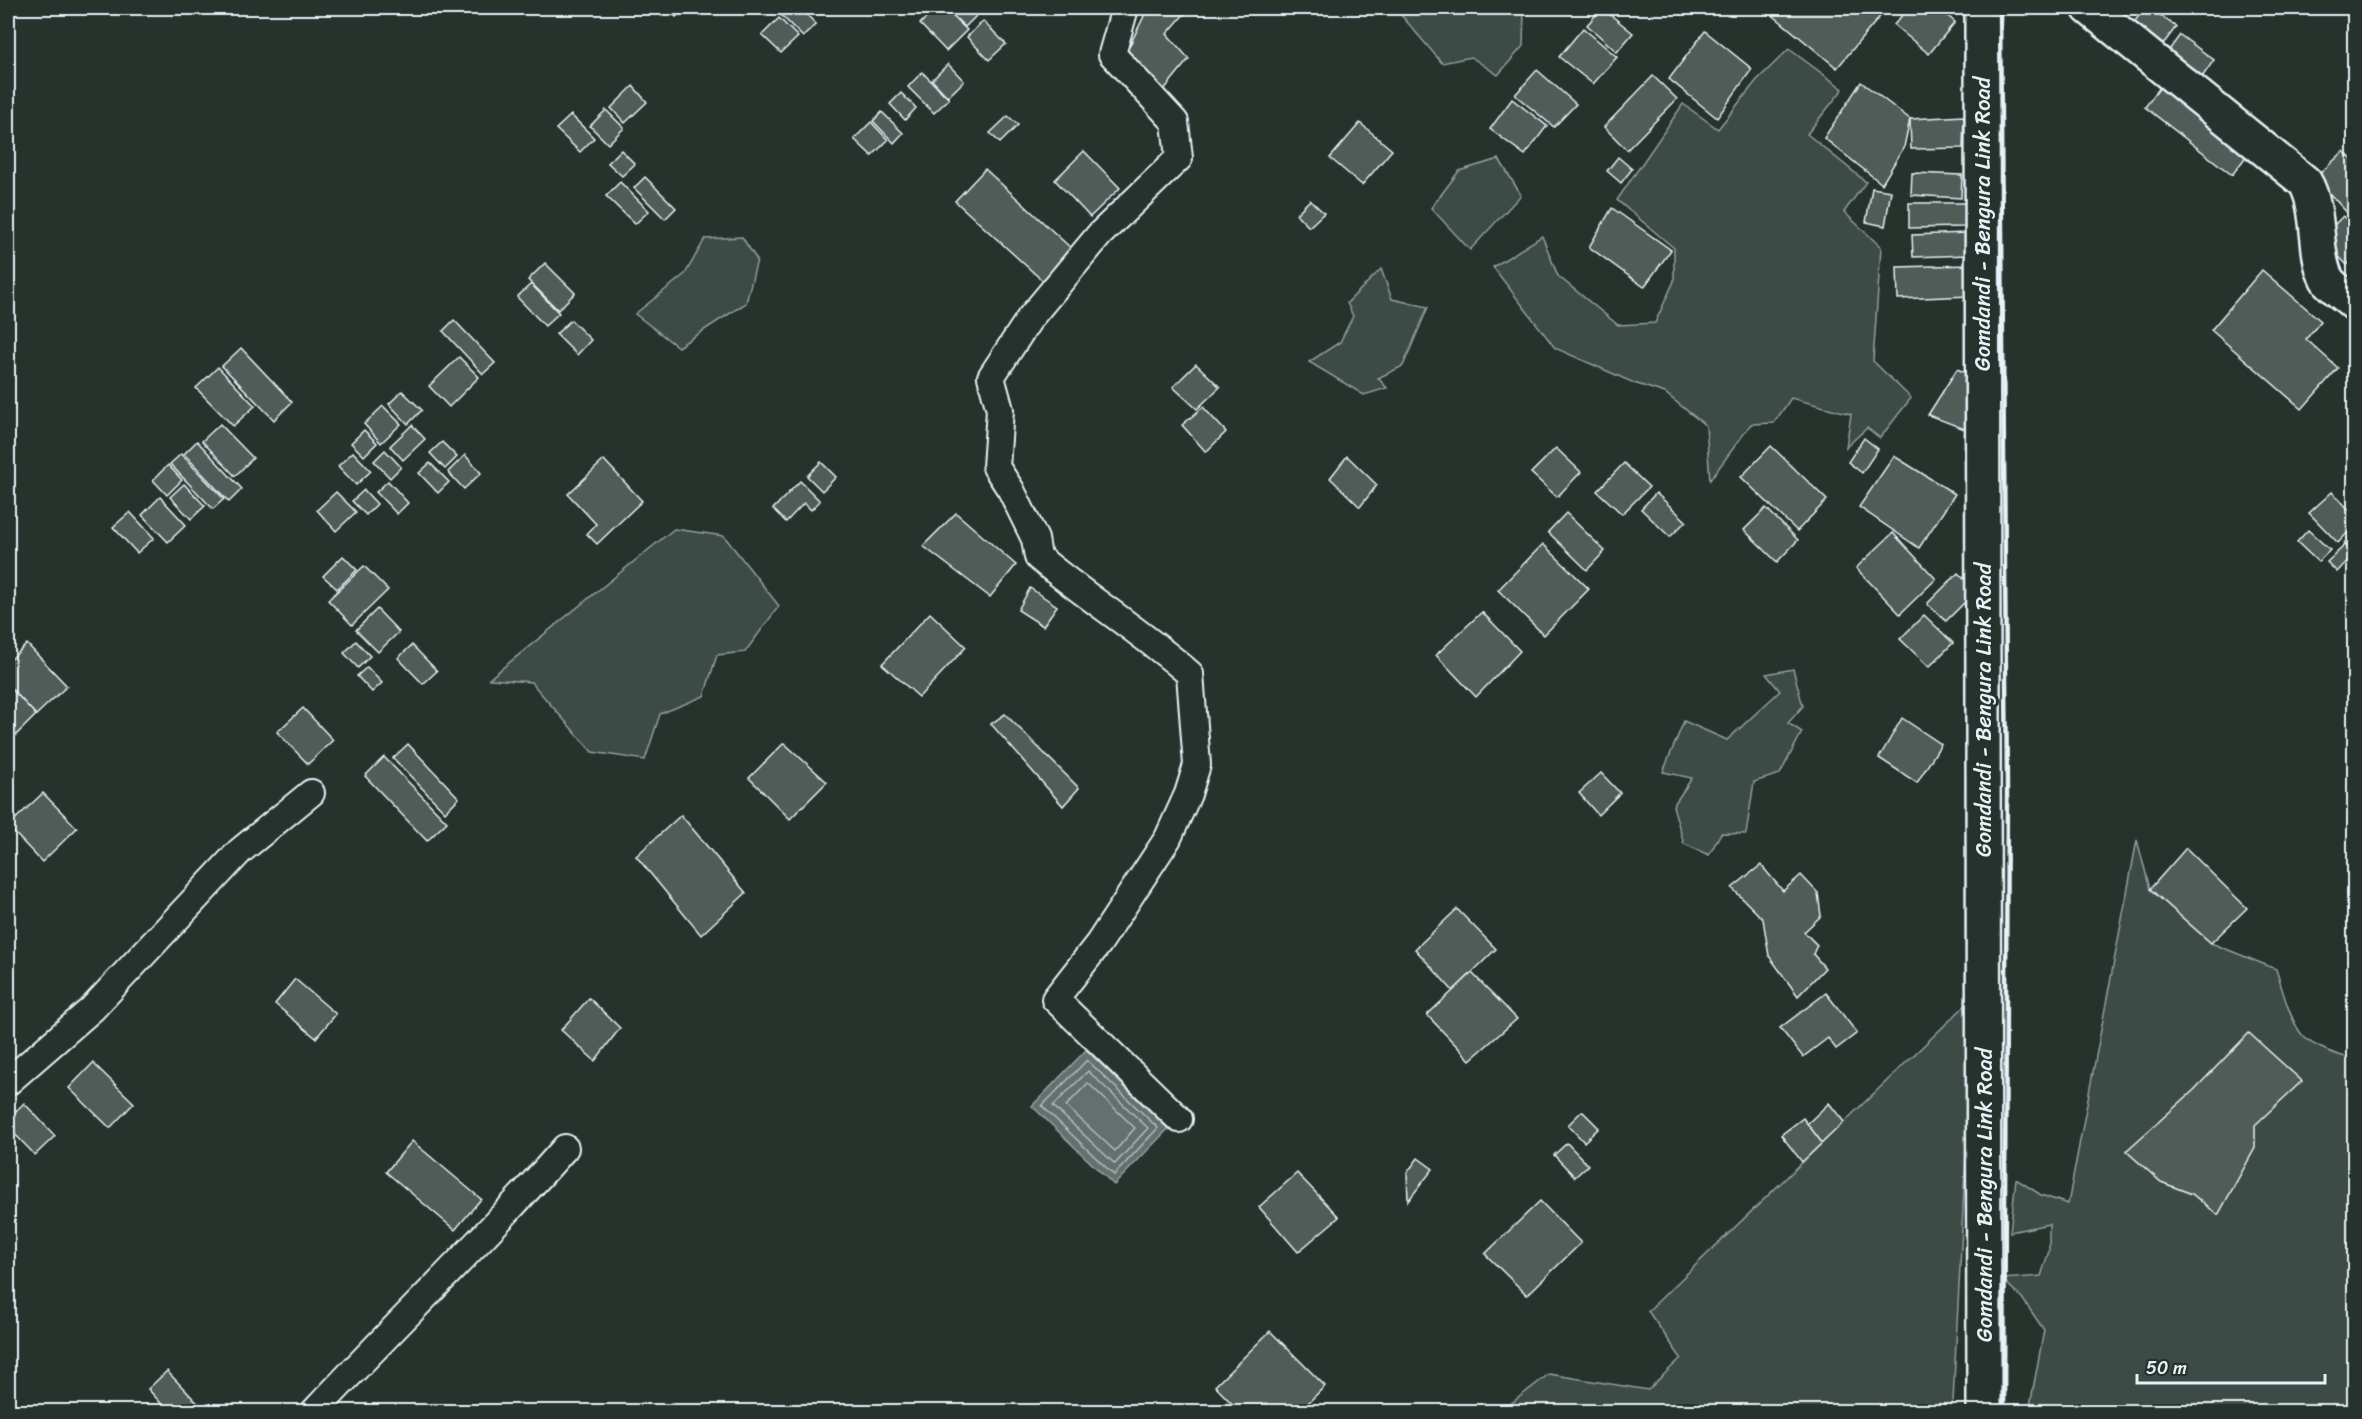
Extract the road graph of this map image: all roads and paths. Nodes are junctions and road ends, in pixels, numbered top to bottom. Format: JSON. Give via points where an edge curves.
{"nodes":[{"id":1,"x":1125,"y":8,"type":"edge"},
{"id":2,"x":1982,"y":8,"type":"edge"},
{"id":3,"x":2089,"y":8,"type":"edge"},
{"id":4,"x":2355,"y":303,"type":"edge"},
{"id":5,"x":311,"y":793,"type":"dead end"},
{"id":6,"x":8,"y":1082,"type":"edge"},
{"id":7,"x":1179,"y":1119,"type":"dead end"},
{"id":8,"x":565,"y":1148,"type":"dead end"},
{"id":9,"x":314,"y":1412,"type":"edge"},
{"id":10,"x":1984,"y":1412,"type":"edge"}],
"edges":[{"from":1,"to":7,"type":"street","via":[[1112,54],[1175,122],[1179,158],[1100,234],[1030,318],[991,377],[1000,410],[996,467],[1035,539],[1038,557],[1190,674],[1197,765],[1188,794],[1168,838],[1099,943],[1055,999]]},
{"from":2,"to":10,"type":"main road","name":"Gomdandi - Bengura Link Road"},
{"from":3,"to":4,"type":"main road","via":[[2305,182],[2314,203],[2323,270],[2329,281]]},
{"from":5,"to":6,"type":"street","via":[[240,851],[92,1009]]},
{"from":8,"to":9,"type":"street"}]}
